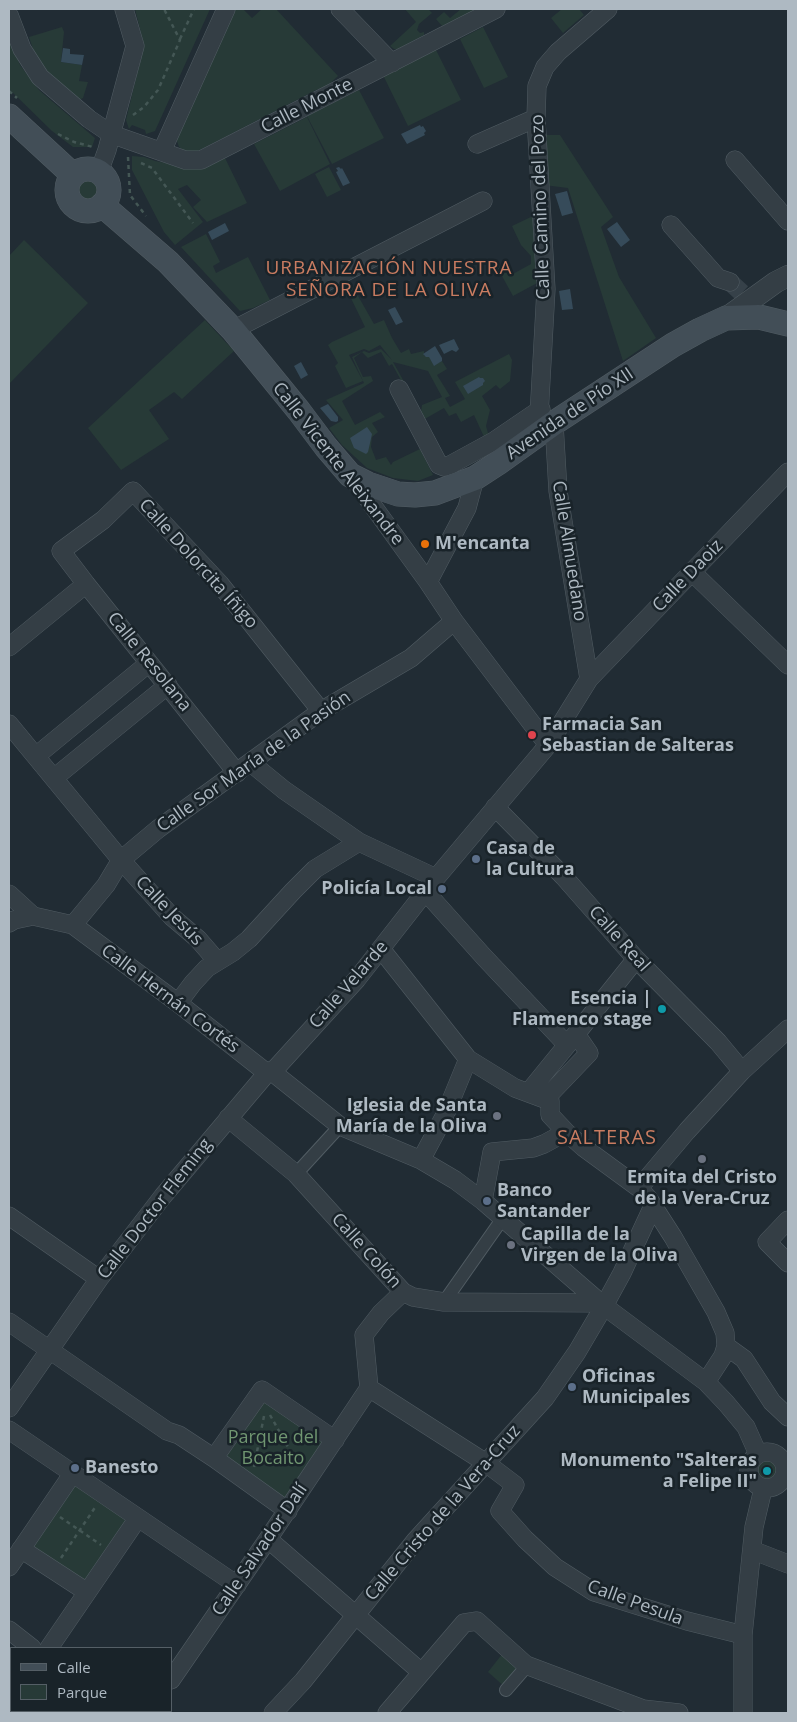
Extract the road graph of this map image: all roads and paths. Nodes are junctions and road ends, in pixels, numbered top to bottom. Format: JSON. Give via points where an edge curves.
{"nodes":[{"id":1,"x":124,"y":9,"type":"edge"},
{"id":2,"x":164,"y":9,"type":"edge"},
{"id":3,"x":194,"y":9,"type":"edge"},
{"id":4,"x":226,"y":9,"type":"edge"},
{"id":5,"x":340,"y":9,"type":"edge"},
{"id":6,"x":496,"y":9,"type":"edge"},
{"id":7,"x":608,"y":9,"type":"edge"},
{"id":8,"x":9,"y":15,"type":"edge"},
{"id":9,"x":180,"y":40,"type":"junction"},
{"id":10,"x":392,"y":63,"type":"junction"},
{"id":11,"x":9,"y":116,"type":"edge"},
{"id":12,"x":132,"y":116,"type":"dead end"},
{"id":13,"x":536,"y":118,"type":"junction"},
{"id":14,"x":111,"y":134,"type":"junction"},
{"id":15,"x":142,"y":144,"type":"junction"},
{"id":16,"x":477,"y":144,"type":"dead end"},
{"id":17,"x":162,"y":151,"type":"junction"},
{"id":18,"x":734,"y":160,"type":"dead end"},
{"id":19,"x":99,"y":172,"type":"junction"},
{"id":20,"x":73,"y":175,"type":"junction"},
{"id":21,"x":483,"y":201,"type":"dead end"},
{"id":22,"x":102,"y":205,"type":"junction"},
{"id":23,"x":788,"y":221,"type":"edge"},
{"id":24,"x":193,"y":223,"type":"dead end"},
{"id":25,"x":671,"y":225,"type":"dead end"},
{"id":26,"x":788,"y":276,"type":"edge"},
{"id":27,"x":740,"y":292,"type":"junction"},
{"id":28,"x":726,"y":318,"type":"junction"},
{"id":29,"x":788,"y":324,"type":"edge"},
{"id":30,"x":233,"y":330,"type":"junction"},
{"id":31,"x":399,"y":389,"type":"dead end"},
{"id":32,"x":544,"y":422,"type":"junction"},
{"id":33,"x":788,"y":472,"type":"edge"},
{"id":34,"x":350,"y":475,"type":"junction"},
{"id":35,"x":475,"y":478,"type":"junction"},
{"id":36,"x":61,"y":551,"type":"joint"},
{"id":37,"x":692,"y":572,"type":"junction"},
{"id":38,"x":428,"y":582,"type":"junction"},
{"id":39,"x":86,"y":584,"type":"junction"},
{"id":40,"x":454,"y":621,"type":"junction"},
{"id":41,"x":9,"y":647,"type":"edge"},
{"id":42,"x":149,"y":663,"type":"junction"},
{"id":43,"x":788,"y":665,"type":"edge"},
{"id":44,"x":589,"y":679,"type":"junction"},
{"id":45,"x":168,"y":685,"type":"junction"},
{"id":46,"x":321,"y":711,"type":"junction"},
{"id":47,"x":9,"y":724,"type":"edge"},
{"id":48,"x":548,"y":745,"type":"junction"},
{"id":49,"x":36,"y":756,"type":"junction"},
{"id":50,"x":244,"y":768,"type":"junction"},
{"id":51,"x":54,"y":778,"type":"junction"},
{"id":52,"x":495,"y":808,"type":"junction"},
{"id":53,"x":359,"y":842,"type":"junction"},
{"id":54,"x":121,"y":860,"type":"junction"},
{"id":55,"x":430,"y":884,"type":"junction"},
{"id":56,"x":9,"y":894,"type":"edge"},
{"id":57,"x":33,"y":916,"type":"junction"},
{"id":58,"x":9,"y":923,"type":"edge"},
{"id":59,"x":73,"y":925,"type":"junction"},
{"id":60,"x":381,"y":949,"type":"junction"},
{"id":61,"x":636,"y":958,"type":"junction"},
{"id":62,"x":217,"y":961,"type":"junction"},
{"id":63,"x":178,"y":1003,"type":"junction"},
{"id":64,"x":787,"y":1032,"type":"edge"},
{"id":65,"x":572,"y":1040,"type":"junction"},
{"id":66,"x":468,"y":1060,"type":"junction"},
{"id":67,"x":742,"y":1071,"type":"junction"},
{"id":68,"x":269,"y":1072,"type":"junction"},
{"id":69,"x":528,"y":1093,"type":"junction"},
{"id":70,"x":545,"y":1099,"type":"junction"},
{"id":71,"x":228,"y":1118,"type":"junction"},
{"id":72,"x":340,"y":1126,"type":"junction"},
{"id":73,"x":566,"y":1132,"type":"junction"},
{"id":74,"x":421,"y":1160,"type":"junction"},
{"id":75,"x":296,"y":1174,"type":"junction"},
{"id":76,"x":639,"y":1188,"type":"junction"},
{"id":77,"x":483,"y":1200,"type":"junction"},
{"id":78,"x":653,"y":1206,"type":"junction"},
{"id":79,"x":9,"y":1216,"type":"edge"},
{"id":80,"x":503,"y":1218,"type":"junction"},
{"id":81,"x":788,"y":1220,"type":"edge"},
{"id":82,"x":788,"y":1263,"type":"edge"},
{"id":83,"x":99,"y":1279,"type":"junction"},
{"id":84,"x":403,"y":1292,"type":"junction"},
{"id":85,"x":444,"y":1302,"type":"junction"},
{"id":86,"x":601,"y":1304,"type":"junction"},
{"id":87,"x":9,"y":1322,"type":"edge"},
{"id":88,"x":726,"y":1346,"type":"junction"},
{"id":89,"x":48,"y":1349,"type":"junction"},
{"id":90,"x":706,"y":1382,"type":"junction"},
{"id":91,"x":369,"y":1388,"type":"junction"},
{"id":92,"x":9,"y":1408,"type":"edge"},
{"id":93,"x":788,"y":1417,"type":"edge"},
{"id":94,"x":9,"y":1430,"type":"edge"},
{"id":95,"x":335,"y":1440,"type":"junction"},
{"id":96,"x":758,"y":1454,"type":"junction"},
{"id":97,"x":214,"y":1458,"type":"junction"},
{"id":98,"x":786,"y":1463,"type":"edge"},
{"id":99,"x":486,"y":1464,"type":"junction"},
{"id":100,"x":73,"y":1474,"type":"junction"},
{"id":101,"x":307,"y":1482,"type":"junction"},
{"id":102,"x":251,"y":1485,"type":"junction"},
{"id":103,"x":763,"y":1489,"type":"junction"},
{"id":104,"x":103,"y":1494,"type":"junction"},
{"id":105,"x":48,"y":1510,"type":"junction"},
{"id":106,"x":288,"y":1511,"type":"junction"},
{"id":107,"x":138,"y":1518,"type":"junction"},
{"id":108,"x":268,"y":1539,"type":"junction"},
{"id":109,"x":21,"y":1549,"type":"junction"},
{"id":110,"x":752,"y":1550,"type":"junction"},
{"id":111,"x":113,"y":1554,"type":"junction"},
{"id":112,"x":788,"y":1564,"type":"edge"},
{"id":113,"x":9,"y":1567,"type":"edge"},
{"id":114,"x":53,"y":1570,"type":"junction"},
{"id":115,"x":237,"y":1585,"type":"junction"},
{"id":116,"x":87,"y":1592,"type":"junction"},
{"id":117,"x":355,"y":1614,"type":"junction"},
{"id":118,"x":9,"y":1630,"type":"edge"},
{"id":119,"x":743,"y":1635,"type":"junction"},
{"id":120,"x":31,"y":1647,"type":"edge"},
{"id":121,"x":50,"y":1647,"type":"edge"},
{"id":122,"x":527,"y":1666,"type":"junction"},
{"id":123,"x":421,"y":1672,"type":"junction"},
{"id":124,"x":172,"y":1679,"type":"edge"},
{"id":125,"x":506,"y":1690,"type":"dead end"},
{"id":126,"x":643,"y":1711,"type":"edge"},
{"id":127,"x":273,"y":1713,"type":"edge"},
{"id":128,"x":387,"y":1713,"type":"edge"},
{"id":129,"x":680,"y":1713,"type":"edge"},
{"id":130,"x":743,"y":1713,"type":"edge"}],
"edges":[{"from":1,"to":14,"type":"street","via":[[135,46]]},
{"from":2,"to":9,"type":"path"},
{"from":3,"to":9,"type":"path"},
{"from":4,"to":17,"type":"street"},
{"from":5,"to":10,"type":"street"},
{"from":6,"to":10,"type":"street","name":"Calle Monte"},
{"from":7,"to":13,"type":"street","name":"Calle Camino del Pozo","via":[[545,67],[538,86]]},
{"from":8,"to":14,"type":"street","name":"Calle Monte","via":[[22,49],[40,77]]},
{"from":9,"to":12,"type":"path","via":[[158,90],[144,108]]},
{"from":10,"to":17,"type":"street","name":"Calle Monte","via":[[200,160],[185,160]]},
{"from":11,"to":20,"type":"main road"},
{"from":13,"to":16,"type":"street"},
{"from":13,"to":32,"type":"street","name":"Calle Camino del Pozo","via":[[546,289]]},
{"from":14,"to":15,"type":"street","name":"Calle Monte"},
{"from":14,"to":19,"type":"street"},
{"from":15,"to":17,"type":"street","name":"Calle Monte"},
{"from":15,"to":24,"type":"path","via":[[141,163],[152,168]]},
{"from":18,"to":23,"type":"street"},
{"from":19,"to":20,"type":"main road","via":[[85,169]]},
{"from":19,"to":22,"type":"main road","via":[[108,183],[109,190]]},
{"from":20,"to":22,"type":"main road","via":[[67,188],[70,202],[88,211]]},
{"from":21,"to":30,"type":"street"},
{"from":22,"to":30,"type":"main road","name":"Calle Vicente Aleixandre","via":[[168,262]]},
{"from":25,"to":27,"type":"street","via":[[718,278]]},
{"from":26,"to":27,"type":"street"},
{"from":27,"to":28,"type":"street"},
{"from":28,"to":29,"type":"main road","name":"Avenida de Pío XII","via":[[759,317]]},
{"from":28,"to":32,"type":"main road","name":"Avenida de Pío XII","via":[[673,345]]},
{"from":30,"to":34,"type":"main road","name":"Calle Vicente Aleixandre"},
{"from":31,"to":32,"type":"street","via":[[444,467],[494,441]]},
{"from":32,"to":35,"type":"main road","name":"Avenida de Pío XII","via":[[498,463]]},
{"from":32,"to":44,"type":"street","name":"Calle Almuedano"},
{"from":33,"to":37,"type":"street","name":"Calle Daoiz"},
{"from":34,"to":35,"type":"main road","name":"Avenida de Pío XII","via":[[382,490],[415,495]]},
{"from":34,"to":38,"type":"street","name":"Calle Vicente Aleixandre"},
{"from":35,"to":38,"type":"street","via":[[467,508]]},
{"from":36,"to":39,"type":"street","name":"Calle Resolana"},
{"from":36,"to":46,"type":"street","name":"Calle Dolorcita Íñigo","via":[[103,520],[133,491],[220,584]]},
{"from":37,"to":43,"type":"street"},
{"from":37,"to":44,"type":"street","name":"Calle Daoiz"},
{"from":38,"to":40,"type":"street","name":"Calle Vicente Aleixandre"},
{"from":39,"to":41,"type":"street"},
{"from":39,"to":42,"type":"street","name":"Calle Resolana"},
{"from":40,"to":46,"type":"street","name":"Calle Sor María de la Pasión","via":[[411,658]]},
{"from":40,"to":48,"type":"street","name":"Calle Vicente Aleixandre"},
{"from":42,"to":45,"type":"street","name":"Calle Resolana"},
{"from":42,"to":49,"type":"street"},
{"from":44,"to":48,"type":"street","name":"Calle Daoiz"},
{"from":45,"to":50,"type":"street","name":"Calle Resolana"},
{"from":45,"to":51,"type":"street"},
{"from":46,"to":50,"type":"street","name":"Calle Sor María de la Pasión"},
{"from":47,"to":49,"type":"street","name":"Calle Jesús"},
{"from":48,"to":52,"type":"street","name":"Calle Daoiz"},
{"from":49,"to":51,"type":"street","name":"Calle Jesús"},
{"from":50,"to":53,"type":"street","name":"Calle Resolana","via":[[284,790]]},
{"from":50,"to":54,"type":"street","name":"Calle Sor María de la Pasión","via":[[158,829]]},
{"from":51,"to":54,"type":"street","name":"Calle Jesús"},
{"from":52,"to":55,"type":"street","name":"Calle Velarde"},
{"from":52,"to":61,"type":"street","name":"Calle Real","via":[[564,877]]},
{"from":53,"to":55,"type":"street","name":"Calle Resolana"},
{"from":53,"to":62,"type":"street","via":[[316,869],[249,939]]},
{"from":54,"to":59,"type":"street","name":"Calle Sor María de la Pasión","via":[[106,885]]},
{"from":54,"to":62,"type":"street","name":"Calle Jesús"},
{"from":55,"to":60,"type":"street","name":"Calle Velarde"},
{"from":55,"to":65,"type":"street","via":[[484,957]]},
{"from":56,"to":57,"type":"street"},
{"from":57,"to":58,"type":"street"},
{"from":57,"to":59,"type":"street"},
{"from":59,"to":63,"type":"street","name":"Calle Hernán Cortés"},
{"from":60,"to":66,"type":"street"},
{"from":60,"to":68,"type":"street","name":"Calle Velarde"},
{"from":61,"to":65,"type":"street"},
{"from":61,"to":67,"type":"street","name":"Calle Real"},
{"from":62,"to":63,"type":"street","via":[[193,983]]},
{"from":63,"to":68,"type":"street","name":"Calle Hernán Cortés"},
{"from":64,"to":67,"type":"street"},
{"from":65,"to":69,"type":"street"},
{"from":65,"to":70,"type":"street","via":[[588,1053]]},
{"from":66,"to":69,"type":"street"},
{"from":66,"to":74,"type":"street","via":[[445,1116]]},
{"from":67,"to":76,"type":"street"},
{"from":68,"to":71,"type":"street","name":"Calle Doctor Fleming"},
{"from":68,"to":72,"type":"street","name":"Calle Hernán Cortés"},
{"from":69,"to":70,"type":"street"},
{"from":70,"to":73,"type":"street","via":[[550,1101],[550,1115]]},
{"from":71,"to":75,"type":"street","name":"Calle Colón"},
{"from":71,"to":83,"type":"street","name":"Calle Doctor Fleming"},
{"from":72,"to":74,"type":"street","name":"Calle Hernán Cortés"},
{"from":72,"to":75,"type":"street"},
{"from":73,"to":76,"type":"street"},
{"from":73,"to":77,"type":"street","via":[[533,1148],[492,1152]]},
{"from":74,"to":77,"type":"street","name":"Calle Hernán Cortés"},
{"from":75,"to":84,"type":"street","name":"Calle Colón"},
{"from":76,"to":78,"type":"street"},
{"from":77,"to":80,"type":"street","name":"Calle Hernán Cortés"},
{"from":78,"to":86,"type":"street","name":"Calle Cristo de la Vera-Cruz","via":[[622,1273]]},
{"from":78,"to":88,"type":"street","via":[[716,1312],[725,1333]]},
{"from":79,"to":83,"type":"street"},
{"from":80,"to":85,"type":"street"},
{"from":80,"to":86,"type":"street","name":"Calle Hernán Cortés"},
{"from":81,"to":82,"type":"street","via":[[767,1242]]},
{"from":83,"to":89,"type":"street","name":"Calle Doctor Fleming"},
{"from":84,"to":85,"type":"street","name":"Calle Colón"},
{"from":84,"to":91,"type":"street","via":[[364,1335]]},
{"from":85,"to":86,"type":"street","name":"Calle Colón"},
{"from":86,"to":90,"type":"street","name":"Calle Hernán Cortés"},
{"from":86,"to":99,"type":"street","name":"Calle Cristo de la Vera-Cruz","via":[[576,1352],[545,1398]]},
{"from":87,"to":89,"type":"street"},
{"from":88,"to":90,"type":"street"},
{"from":88,"to":93,"type":"street","via":[[744,1359],[772,1402]]},
{"from":89,"to":92,"type":"street","name":"Calle Doctor Fleming"},
{"from":89,"to":97,"type":"street","via":[[166,1431],[179,1435]]},
{"from":90,"to":96,"type":"street","name":"Calle Hernán Cortés","via":[[746,1427]]},
{"from":91,"to":95,"type":"street","name":"Calle Salvador Dalí"},
{"from":91,"to":99,"type":"street"},
{"from":94,"to":100,"type":"street"},
{"from":95,"to":97,"type":"street","via":[[262,1390]]},
{"from":95,"to":101,"type":"street","name":"Calle Salvador Dalí"},
{"from":96,"to":98,"type":"street","via":[[770,1452]]},
{"from":96,"to":103,"type":"street","via":[[750,1463],[749,1476]]},
{"from":97,"to":102,"type":"street"},
{"from":98,"to":103,"type":"street","via":[[786,1474],[780,1484]]},
{"from":99,"to":117,"type":"street","name":"Calle Cristo de la Vera-Cruz","via":[[415,1541]]},
{"from":99,"to":119,"type":"street","name":"Calle Pesula","via":[[515,1485],[500,1511],[555,1567],[594,1592],[687,1622]]},
{"from":100,"to":104,"type":"street"},
{"from":100,"to":105,"type":"street"},
{"from":101,"to":102,"type":"path","via":[[265,1407]]},
{"from":101,"to":106,"type":"street","name":"Calle Salvador Dalí"},
{"from":102,"to":106,"type":"street"},
{"from":103,"to":110,"type":"street"},
{"from":104,"to":107,"type":"street"},
{"from":104,"to":114,"type":"path"},
{"from":105,"to":109,"type":"street"},
{"from":105,"to":111,"type":"path"},
{"from":106,"to":108,"type":"street","name":"Calle Salvador Dalí"},
{"from":107,"to":111,"type":"street"},
{"from":107,"to":115,"type":"street"},
{"from":108,"to":115,"type":"street","name":"Calle Salvador Dalí"},
{"from":108,"to":117,"type":"street"},
{"from":109,"to":113,"type":"street"},
{"from":109,"to":114,"type":"street"},
{"from":110,"to":112,"type":"street"},
{"from":110,"to":119,"type":"street"},
{"from":111,"to":116,"type":"street"},
{"from":114,"to":116,"type":"street"},
{"from":115,"to":124,"type":"street","name":"Calle Salvador Dalí"},
{"from":116,"to":121,"type":"street"},
{"from":117,"to":123,"type":"street"},
{"from":117,"to":127,"type":"street","name":"Calle Cristo de la Vera-Cruz","via":[[303,1681]]},
{"from":118,"to":120,"type":"street"},
{"from":119,"to":130,"type":"street"},
{"from":122,"to":123,"type":"street","via":[[476,1621],[464,1623]]},
{"from":122,"to":125,"type":"street"},
{"from":122,"to":126,"type":"street"},
{"from":123,"to":128,"type":"street"},
{"from":126,"to":129,"type":"street"}]}
